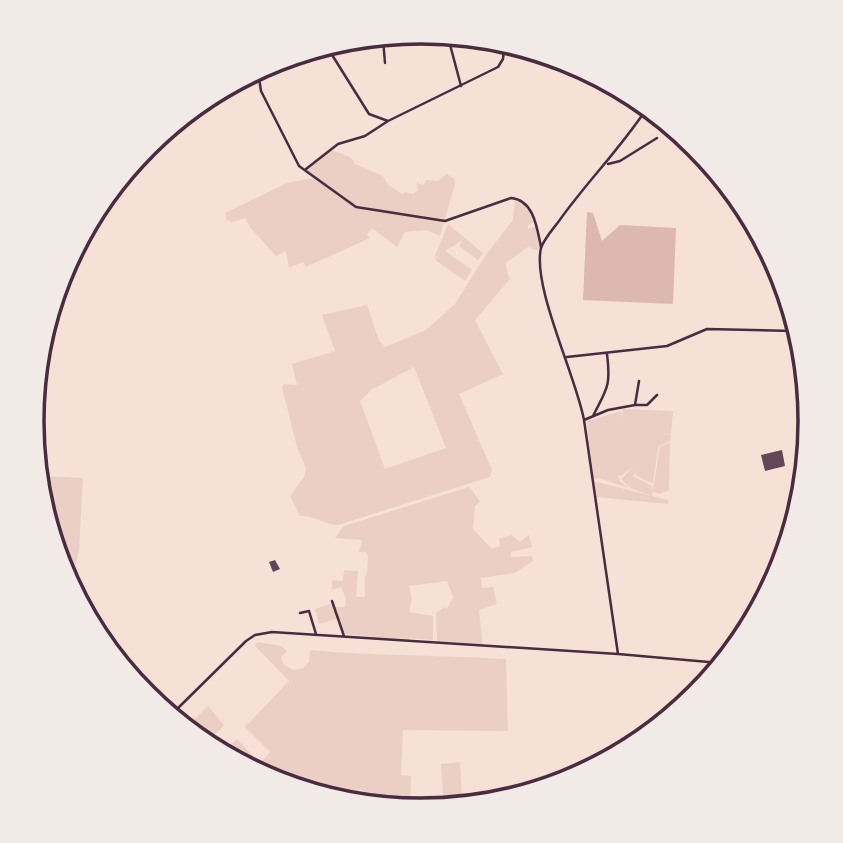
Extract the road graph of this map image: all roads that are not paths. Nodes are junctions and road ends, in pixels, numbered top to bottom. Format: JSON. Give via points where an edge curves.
{"nodes":[{"id":1,"x":450,"y":45,"type":"edge"},
{"id":2,"x":384,"y":46,"type":"edge"},
{"id":3,"x":504,"y":53,"type":"edge"},
{"id":4,"x":332,"y":55,"type":"edge"},
{"id":5,"x":385,"y":63,"type":"dead end"},
{"id":6,"x":259,"y":81,"type":"edge"},
{"id":7,"x":461,"y":86,"type":"junction"},
{"id":8,"x":642,"y":115,"type":"edge"},
{"id":9,"x":388,"y":121,"type":"junction"},
{"id":10,"x":657,"y":138,"type":"dead end"},
{"id":11,"x":606,"y":164,"type":"junction"},
{"id":12,"x":306,"y":169,"type":"junction"},
{"id":13,"x":541,"y":247,"type":"junction"},
{"id":14,"x":788,"y":331,"type":"edge"},
{"id":15,"x":607,"y":353,"type":"junction"},
{"id":16,"x":566,"y":357,"type":"junction"},
{"id":17,"x":639,"y":382,"type":"dead end"},
{"id":18,"x":657,"y":394,"type":"dead end"},
{"id":19,"x":635,"y":405,"type":"junction"},
{"id":20,"x":593,"y":416,"type":"junction"},
{"id":21,"x":584,"y":420,"type":"junction"},
{"id":22,"x":332,"y":601,"type":"dead end"},
{"id":23,"x":300,"y":613,"type":"dead end"},
{"id":24,"x":316,"y":634,"type":"junction"},
{"id":25,"x":344,"y":636,"type":"junction"},
{"id":26,"x":618,"y":653,"type":"junction"},
{"id":27,"x":713,"y":662,"type":"edge"},
{"id":28,"x":177,"y":710,"type":"edge"}],
"edges":[{"from":1,"to":7,"type":"street"},
{"from":2,"to":5,"type":"street"},
{"from":3,"to":7,"type":"street","via":[[498,67]]},
{"from":4,"to":9,"type":"street","via":[[369,114]]},
{"from":6,"to":12,"type":"street","via":[[299,166]]},
{"from":7,"to":9,"type":"street"},
{"from":8,"to":11,"type":"street"},
{"from":9,"to":12,"type":"street","via":[[365,136],[338,144]]},
{"from":10,"to":11,"type":"street","via":[[620,161]]},
{"from":11,"to":13,"type":"street"},
{"from":12,"to":13,"type":"street","via":[[355,206],[445,221],[520,199],[536,222]]},
{"from":13,"to":16,"type":"street","via":[[544,286]]},
{"from":14,"to":15,"type":"street","via":[[707,329],[667,346]]},
{"from":15,"to":16,"type":"street"},
{"from":15,"to":20,"type":"street","via":[[609,384]]},
{"from":16,"to":21,"type":"street"},
{"from":17,"to":19,"type":"street"},
{"from":18,"to":19,"type":"street","via":[[647,405]]},
{"from":19,"to":20,"type":"street"},
{"from":20,"to":21,"type":"street"},
{"from":21,"to":26,"type":"street"},
{"from":22,"to":25,"type":"street"},
{"from":23,"to":24,"type":"street","via":[[309,611]]},
{"from":24,"to":25,"type":"street"},
{"from":24,"to":28,"type":"street","via":[[255,635]]},
{"from":25,"to":26,"type":"street"},
{"from":26,"to":27,"type":"street"}]}
